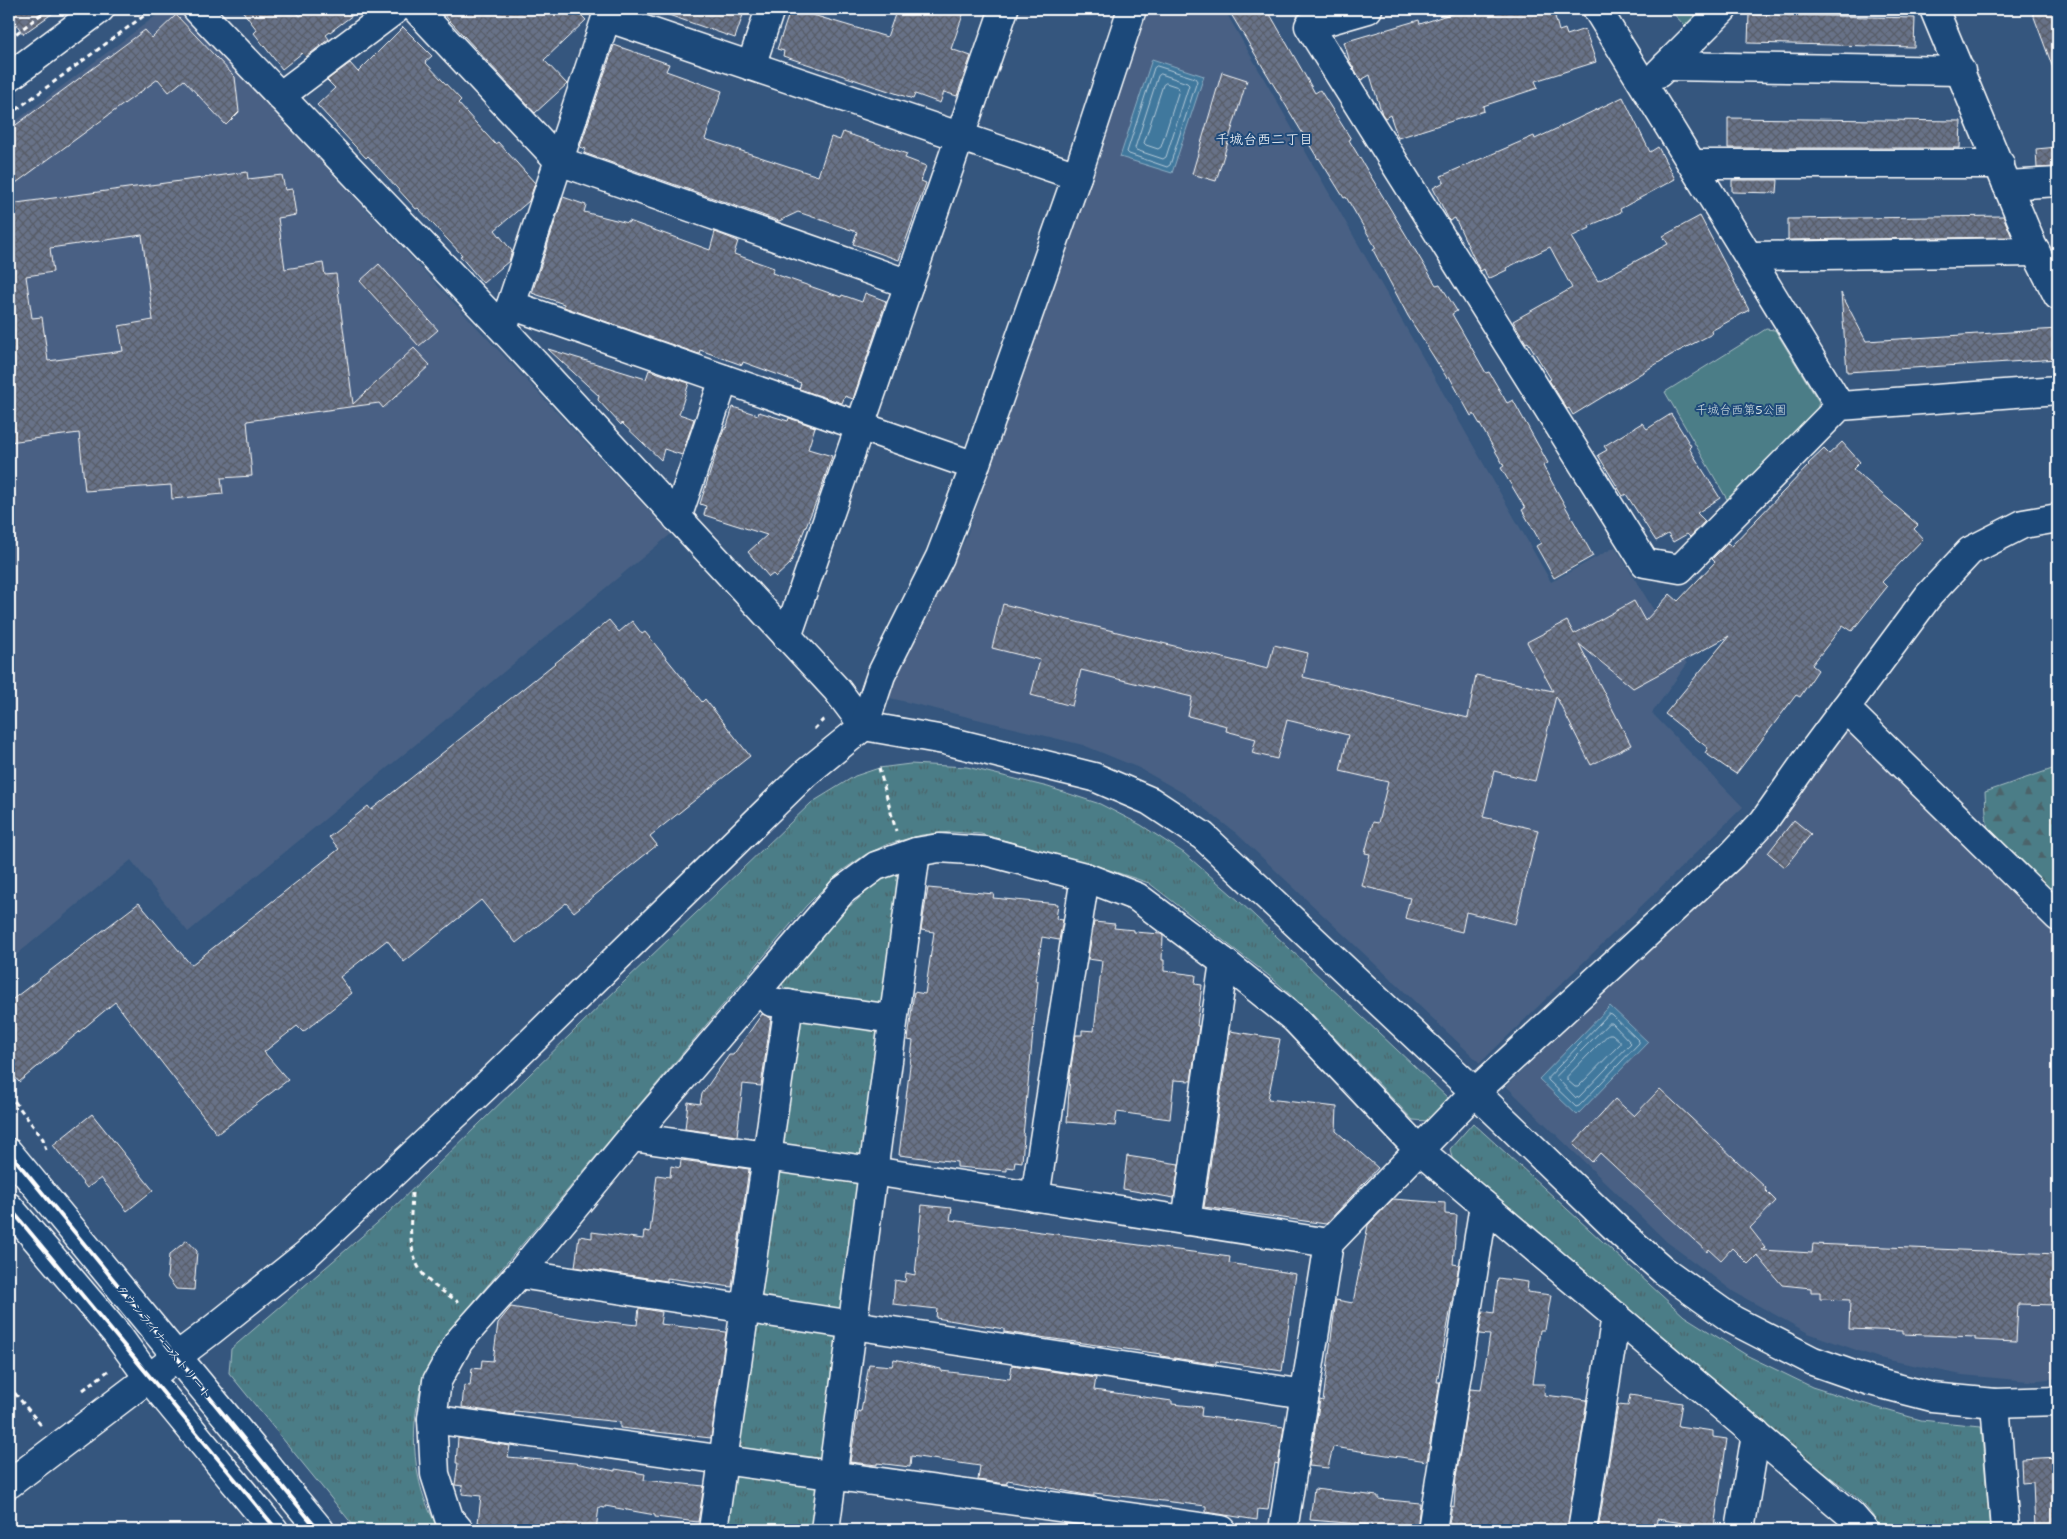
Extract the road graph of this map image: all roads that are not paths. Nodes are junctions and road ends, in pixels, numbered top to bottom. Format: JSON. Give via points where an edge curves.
{"nodes":[{"id":1,"x":100,"y":9,"type":"edge"},
{"id":2,"x":197,"y":9,"type":"edge"},
{"id":3,"x":396,"y":9,"type":"edge"},
{"id":4,"x":416,"y":9,"type":"edge"},
{"id":5,"x":770,"y":9,"type":"edge"},
{"id":6,"x":1004,"y":9,"type":"edge"},
{"id":7,"x":1132,"y":9,"type":"edge"},
{"id":8,"x":1368,"y":9,"type":"edge"},
{"id":9,"x":1597,"y":9,"type":"edge"},
{"id":10,"x":1723,"y":9,"type":"edge"},
{"id":11,"x":1934,"y":9,"type":"edge"},
{"id":12,"x":608,"y":13,"type":"edge"},
{"id":13,"x":751,"y":66,"type":"junction"},
{"id":14,"x":1666,"y":66,"type":"junction"},
{"id":15,"x":1960,"y":71,"type":"junction"},
{"id":16,"x":9,"y":77,"type":"edge"},
{"id":17,"x":1646,"y":87,"type":"junction"},
{"id":18,"x":280,"y":96,"type":"junction"},
{"id":19,"x":960,"y":137,"type":"junction"},
{"id":20,"x":559,"y":161,"type":"junction"},
{"id":21,"x":1693,"y":164,"type":"junction"},
{"id":22,"x":2004,"y":174,"type":"junction"},
{"id":23,"x":1077,"y":176,"type":"junction"},
{"id":24,"x":2058,"y":182,"type":"edge"},
{"id":25,"x":2036,"y":252,"type":"junction"},
{"id":26,"x":1749,"y":256,"type":"junction"},
{"id":27,"x":909,"y":284,"type":"junction"},
{"id":28,"x":2058,"y":296,"type":"edge"},
{"id":29,"x":507,"y":317,"type":"junction"},
{"id":30,"x":724,"y":379,"type":"junction"},
{"id":31,"x":2058,"y":390,"type":"edge"},
{"id":32,"x":1840,"y":406,"type":"junction"},
{"id":33,"x":860,"y":426,"type":"junction"},
{"id":34,"x":975,"y":466,"type":"junction"},
{"id":35,"x":677,"y":518,"type":"junction"},
{"id":36,"x":2058,"y":518,"type":"edge"},
{"id":37,"x":787,"y":637,"type":"junction"},
{"id":38,"x":1845,"y":708,"type":"junction"},
{"id":39,"x":864,"y":726,"type":"junction"},
{"id":40,"x":916,"y":852,"type":"junction"},
{"id":41,"x":1085,"y":877,"type":"junction"},
{"id":42,"x":2058,"y":917,"type":"edge"},
{"id":43,"x":1224,"y":962,"type":"junction"},
{"id":44,"x":748,"y":999,"type":"junction"},
{"id":45,"x":790,"y":1004,"type":"junction"},
{"id":46,"x":893,"y":1019,"type":"junction"},
{"id":47,"x":1476,"y":1092,"type":"junction"},
{"id":48,"x":632,"y":1137,"type":"junction"},
{"id":49,"x":1419,"y":1150,"type":"junction"},
{"id":50,"x":9,"y":1152,"type":"edge"},
{"id":51,"x":767,"y":1157,"type":"junction"},
{"id":52,"x":872,"y":1171,"type":"junction"},
{"id":53,"x":1035,"y":1197,"type":"junction"},
{"id":54,"x":1484,"y":1205,"type":"junction"},
{"id":55,"x":9,"y":1207,"type":"edge"},
{"id":56,"x":1186,"y":1221,"type":"junction"},
{"id":57,"x":1329,"y":1243,"type":"junction"},
{"id":58,"x":519,"y":1274,"type":"junction"},
{"id":59,"x":746,"y":1309,"type":"junction"},
{"id":60,"x":1616,"y":1316,"type":"junction"},
{"id":61,"x":852,"y":1325,"type":"junction"},
{"id":62,"x":176,"y":1357,"type":"junction"},
{"id":63,"x":148,"y":1377,"type":"junction"},
{"id":64,"x":1305,"y":1394,"type":"junction"},
{"id":65,"x":2058,"y":1401,"type":"edge"},
{"id":66,"x":1995,"y":1403,"type":"junction"},
{"id":67,"x":432,"y":1419,"type":"junction"},
{"id":68,"x":1756,"y":1434,"type":"junction"},
{"id":69,"x":723,"y":1460,"type":"junction"},
{"id":70,"x":832,"y":1475,"type":"junction"},
{"id":71,"x":9,"y":1484,"type":"edge"},
{"id":72,"x":274,"y":1530,"type":"edge"},
{"id":73,"x":320,"y":1530,"type":"edge"},
{"id":74,"x":459,"y":1530,"type":"edge"},
{"id":75,"x":713,"y":1530,"type":"edge"},
{"id":76,"x":825,"y":1530,"type":"edge"},
{"id":77,"x":1222,"y":1530,"type":"edge"},
{"id":78,"x":1283,"y":1530,"type":"edge"},
{"id":79,"x":1432,"y":1530,"type":"edge"},
{"id":80,"x":1582,"y":1530,"type":"edge"},
{"id":81,"x":1740,"y":1530,"type":"edge"},
{"id":82,"x":1864,"y":1530,"type":"edge"},
{"id":83,"x":2005,"y":1530,"type":"edge"}],
"edges":[{"from":1,"to":16,"type":"street"},
{"from":2,"to":18,"type":"street"},
{"from":3,"to":18,"type":"street"},
{"from":4,"to":20,"type":"street"},
{"from":5,"to":13,"type":"street"},
{"from":6,"to":19,"type":"street"},
{"from":7,"to":23,"type":"street"},
{"from":8,"to":32,"type":"street","via":[[1309,26],[1645,563],[1680,569]]},
{"from":9,"to":17,"type":"street"},
{"from":10,"to":14,"type":"street"},
{"from":11,"to":15,"type":"street"},
{"from":12,"to":13,"type":"street"},
{"from":12,"to":20,"type":"street"},
{"from":13,"to":19,"type":"street"},
{"from":14,"to":15,"type":"street"},
{"from":14,"to":17,"type":"street"},
{"from":15,"to":22,"type":"street"},
{"from":17,"to":21,"type":"street"},
{"from":18,"to":29,"type":"street"},
{"from":19,"to":23,"type":"street"},
{"from":19,"to":27,"type":"street"},
{"from":20,"to":27,"type":"street"},
{"from":20,"to":29,"type":"street"},
{"from":21,"to":22,"type":"street"},
{"from":21,"to":26,"type":"street"},
{"from":22,"to":24,"type":"street"},
{"from":22,"to":25,"type":"street"},
{"from":23,"to":34,"type":"street"},
{"from":25,"to":26,"type":"street"},
{"from":25,"to":28,"type":"street"},
{"from":26,"to":32,"type":"street"},
{"from":27,"to":33,"type":"street"},
{"from":29,"to":30,"type":"street"},
{"from":29,"to":35,"type":"street"},
{"from":30,"to":33,"type":"street"},
{"from":30,"to":35,"type":"street"},
{"from":31,"to":32,"type":"street"},
{"from":33,"to":34,"type":"street"},
{"from":33,"to":37,"type":"street"},
{"from":34,"to":39,"type":"street","via":[[940,558],[881,675]]},
{"from":35,"to":37,"type":"street"},
{"from":36,"to":38,"type":"street","via":[[2023,524],[1970,551],[1930,595]]},
{"from":37,"to":39,"type":"street","via":[[844,699]]},
{"from":38,"to":42,"type":"street"},
{"from":38,"to":47,"type":"street","via":[[1764,821],[1732,855]]},
{"from":39,"to":47,"type":"street","via":[[1034,761],[1094,777],[1150,801],[1203,836]]},
{"from":39,"to":62,"type":"street","via":[[806,772],[486,1086],[307,1254]]},
{"from":40,"to":41,"type":"street","via":[[939,848],[985,850]]},
{"from":40,"to":44,"type":"street","via":[[876,866],[842,891]]},
{"from":40,"to":46,"type":"street"},
{"from":41,"to":43,"type":"street","via":[[1137,897]]},
{"from":41,"to":53,"type":"street"},
{"from":43,"to":49,"type":"street","via":[[1295,1019]]},
{"from":43,"to":56,"type":"street"},
{"from":44,"to":45,"type":"street"},
{"from":44,"to":48,"type":"street"},
{"from":45,"to":46,"type":"street"},
{"from":45,"to":51,"type":"street"},
{"from":46,"to":52,"type":"street"},
{"from":47,"to":49,"type":"street"},
{"from":47,"to":66,"type":"street","via":[[1621,1233],[1663,1270],[1733,1320],[1813,1360],[1870,1381],[1932,1397]]},
{"from":48,"to":51,"type":"street"},
{"from":48,"to":58,"type":"street"},
{"from":49,"to":54,"type":"street"},
{"from":49,"to":57,"type":"street"},
{"from":50,"to":62,"type":"street","name":"タウンライナーストリート"},
{"from":51,"to":52,"type":"street"},
{"from":51,"to":59,"type":"street"},
{"from":52,"to":53,"type":"street"},
{"from":52,"to":61,"type":"street"},
{"from":53,"to":56,"type":"street"},
{"from":54,"to":60,"type":"street"},
{"from":54,"to":79,"type":"street"},
{"from":55,"to":63,"type":"street","via":[[116,1333]]},
{"from":56,"to":57,"type":"street"},
{"from":57,"to":64,"type":"street"},
{"from":58,"to":59,"type":"street"},
{"from":58,"to":67,"type":"street","via":[[459,1340],[437,1381]]},
{"from":59,"to":61,"type":"street"},
{"from":59,"to":69,"type":"street"},
{"from":60,"to":68,"type":"street"},
{"from":60,"to":80,"type":"street"},
{"from":61,"to":64,"type":"street"},
{"from":61,"to":70,"type":"street"},
{"from":62,"to":63,"type":"street"},
{"from":62,"to":73,"type":"street","name":"タウンライナーストリート"},
{"from":63,"to":71,"type":"street"},
{"from":63,"to":72,"type":"street"},
{"from":64,"to":78,"type":"street"},
{"from":65,"to":66,"type":"street"},
{"from":66,"to":83,"type":"street"},
{"from":67,"to":69,"type":"street"},
{"from":67,"to":74,"type":"street","via":[[436,1474],[449,1518]]},
{"from":68,"to":81,"type":"street"},
{"from":68,"to":82,"type":"street","via":[[1851,1515]]},
{"from":69,"to":70,"type":"street"},
{"from":69,"to":75,"type":"street"},
{"from":70,"to":76,"type":"street"},
{"from":70,"to":77,"type":"street"}]}
